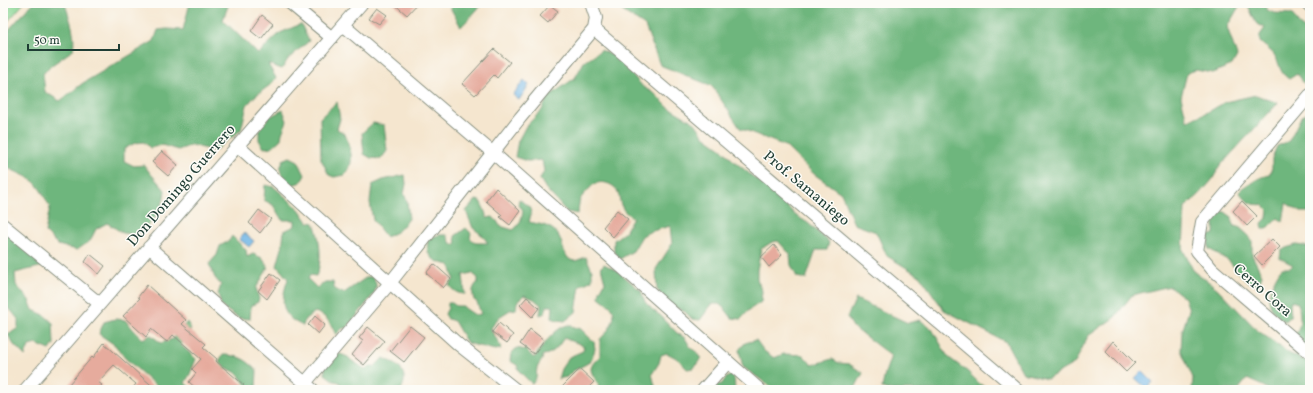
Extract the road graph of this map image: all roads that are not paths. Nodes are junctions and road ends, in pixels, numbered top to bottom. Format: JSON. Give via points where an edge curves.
{"nodes":[{"id":1,"x":290,"y":3,"type":"edge"},
{"id":2,"x":362,"y":3,"type":"edge"},
{"id":3,"x":591,"y":3,"type":"edge"},
{"id":4,"x":1307,"y":3,"type":"edge"},
{"id":5,"x":1310,"y":6,"type":"edge"},
{"id":6,"x":343,"y":25,"type":"junction"},
{"id":7,"x":594,"y":29,"type":"junction"},
{"id":8,"x":332,"y":38,"type":"junction"},
{"id":9,"x":1310,"y":95,"type":"edge"},
{"id":10,"x":238,"y":146,"type":"junction"},
{"id":11,"x":492,"y":152,"type":"junction"},
{"id":12,"x":3,"y":225,"type":"edge"},
{"id":13,"x":150,"y":247,"type":"junction"},
{"id":14,"x":390,"y":283,"type":"junction"},
{"id":15,"x":100,"y":304,"type":"junction"},
{"id":16,"x":1310,"y":353,"type":"edge"},
{"id":17,"x":728,"y":362,"type":"junction"},
{"id":18,"x":309,"y":386,"type":"edge"},
{"id":19,"x":25,"y":390,"type":"edge"},
{"id":20,"x":516,"y":390,"type":"edge"},
{"id":21,"x":703,"y":390,"type":"edge"},
{"id":22,"x":760,"y":390,"type":"edge"},
{"id":23,"x":1018,"y":390,"type":"edge"}],
"edges":[{"from":1,"to":8,"type":"street"},
{"from":2,"to":6,"type":"street","name":"Don Domingo Guerrero"},
{"from":3,"to":7,"type":"street","via":[[596,18]]},
{"from":4,"to":5,"type":"street"},
{"from":6,"to":8,"type":"street","name":"Don Domingo Guerrero"},
{"from":6,"to":11,"type":"street"},
{"from":7,"to":11,"type":"street"},
{"from":7,"to":23,"type":"street","name":"Prof. Samaniego"},
{"from":8,"to":10,"type":"street","name":"Don Domingo Guerrero"},
{"from":9,"to":16,"type":"street","name":"Cerro Cora","via":[[1202,222],[1197,251],[1212,269]]},
{"from":10,"to":13,"type":"street","name":"Don Domingo Guerrero"},
{"from":10,"to":14,"type":"street"},
{"from":11,"to":14,"type":"street"},
{"from":11,"to":17,"type":"street"},
{"from":12,"to":15,"type":"street"},
{"from":13,"to":15,"type":"street","name":"Don Domingo Guerrero"},
{"from":13,"to":18,"type":"street"},
{"from":14,"to":18,"type":"street"},
{"from":14,"to":20,"type":"street","via":[[459,345]]},
{"from":15,"to":19,"type":"street","name":"Don Domingo Guerrero"},
{"from":17,"to":21,"type":"street"},
{"from":17,"to":22,"type":"street"}]}
